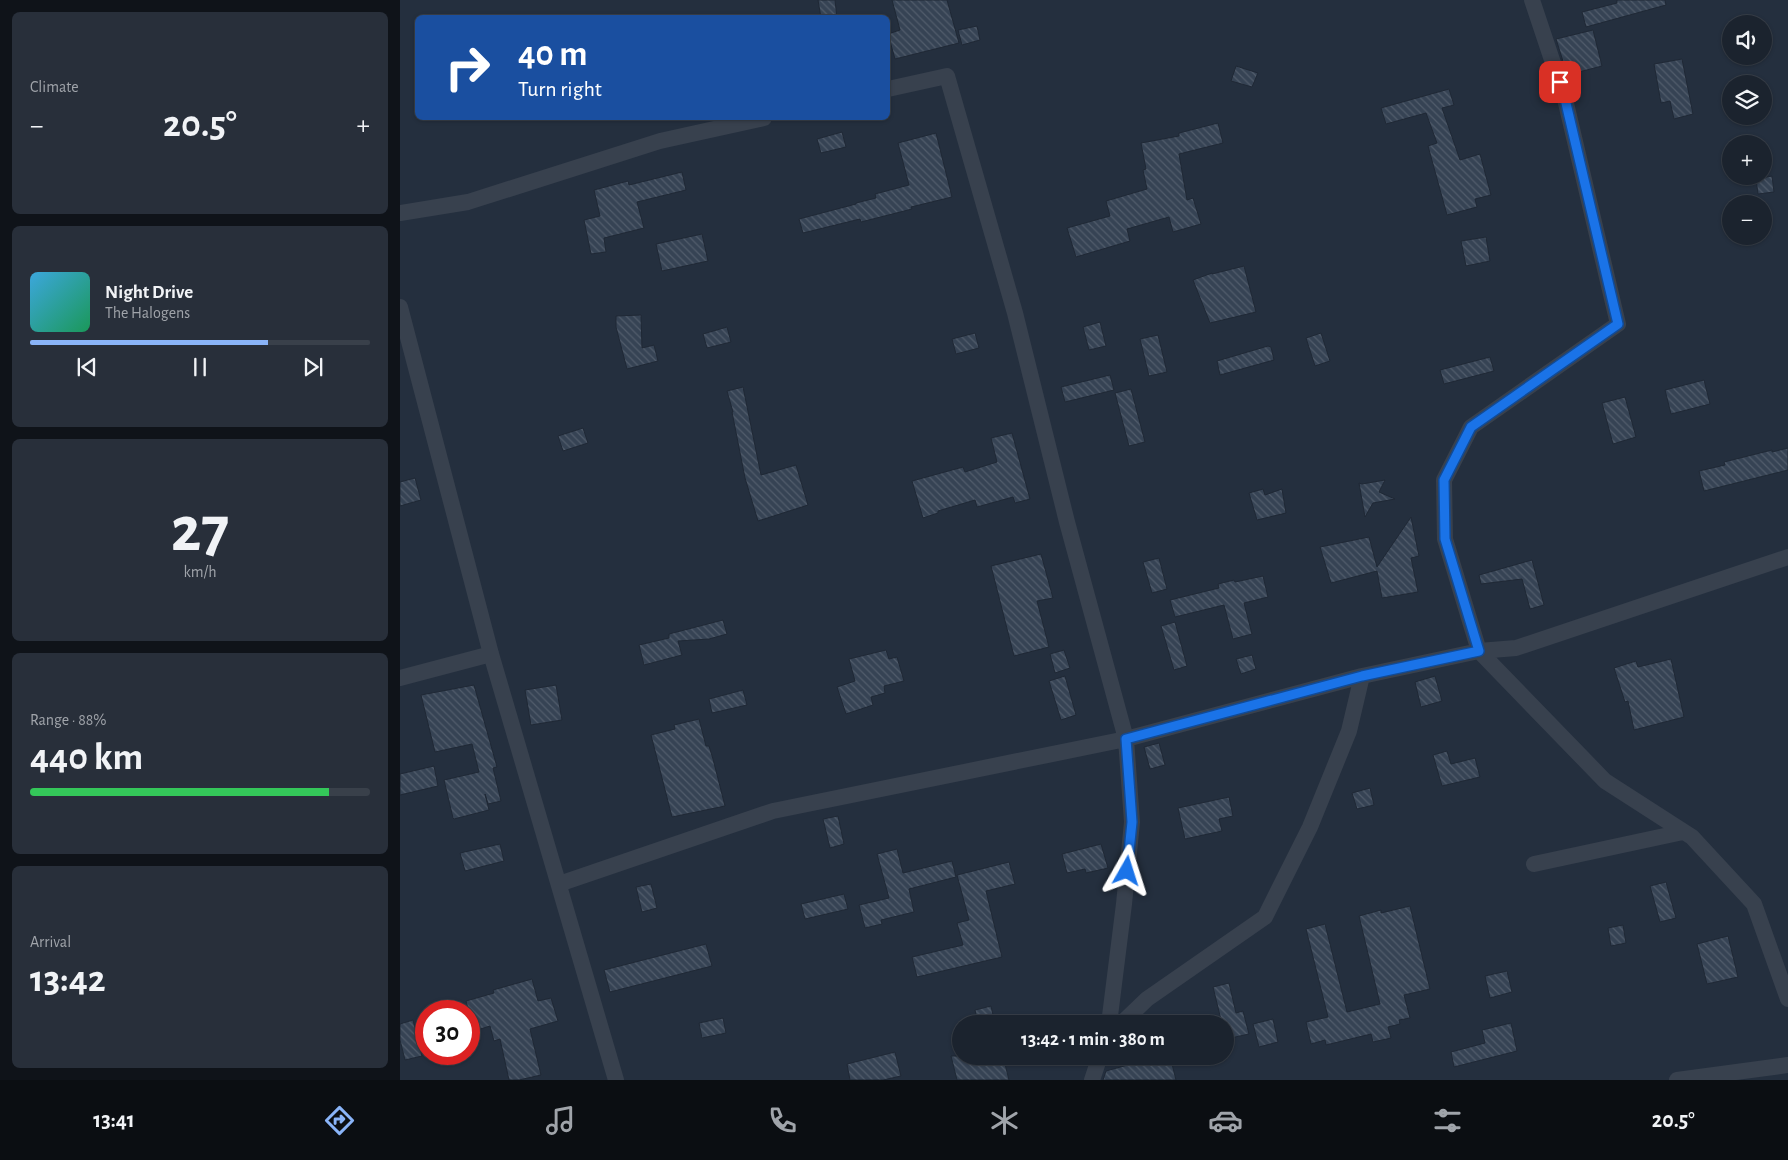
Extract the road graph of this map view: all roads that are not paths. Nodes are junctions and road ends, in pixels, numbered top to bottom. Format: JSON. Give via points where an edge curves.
{"nodes":[{"id":1,"x":1532,"y":0,"type":"edge"},
{"id":2,"x":890,"y":89,"type":"edge"},
{"id":3,"x":755,"y":120,"type":"edge"},
{"id":4,"x":400,"y":213,"type":"edge"},
{"id":5,"x":400,"y":307,"type":"edge"},
{"id":6,"x":1788,"y":557,"type":"edge"},
{"id":7,"x":1479,"y":651,"type":"junction"},
{"id":8,"x":491,"y":654,"type":"junction"},
{"id":9,"x":1362,"y":676,"type":"junction"},
{"id":10,"x":400,"y":678,"type":"edge"},
{"id":11,"x":1126,"y":739,"type":"junction"},
{"id":12,"x":1684,"y":832,"type":"junction"},
{"id":13,"x":1534,"y":864,"type":"dead end"},
{"id":14,"x":559,"y":884,"type":"junction"},
{"id":15,"x":1788,"y":999,"type":"edge"},
{"id":16,"x":1109,"y":1015,"type":"edge"},
{"id":17,"x":1130,"y":1015,"type":"edge"},
{"id":18,"x":1097,"y":1065,"type":"edge"},
{"id":19,"x":1788,"y":1065,"type":"edge"},
{"id":20,"x":616,"y":1080,"type":"edge"},
{"id":21,"x":1092,"y":1080,"type":"edge"},
{"id":22,"x":1677,"y":1080,"type":"edge"}],
"edges":[{"from":1,"to":7,"type":"street","via":[[1565,99],[1618,324],[1471,427],[1444,480],[1445,539]]},
{"from":2,"to":11,"type":"street","via":[[947,76],[1015,313]]},
{"from":3,"to":4,"type":"street","via":[[660,141],[468,202]]},
{"from":5,"to":8,"type":"street"},
{"from":6,"to":7,"type":"street","via":[[1516,648]]},
{"from":7,"to":9,"type":"street"},
{"from":7,"to":12,"type":"street","via":[[1605,781]]},
{"from":8,"to":10,"type":"street"},
{"from":8,"to":14,"type":"street"},
{"from":9,"to":11,"type":"street"},
{"from":9,"to":17,"type":"street","via":[[1349,731],[1310,827],[1265,917],[1147,999]]},
{"from":11,"to":14,"type":"street","via":[[772,811]]},
{"from":11,"to":16,"type":"street","via":[[1132,822]]},
{"from":12,"to":13,"type":"street"},
{"from":12,"to":15,"type":"street","via":[[1754,904]]},
{"from":14,"to":20,"type":"street"},
{"from":18,"to":21,"type":"street"},
{"from":19,"to":22,"type":"street"}]}
